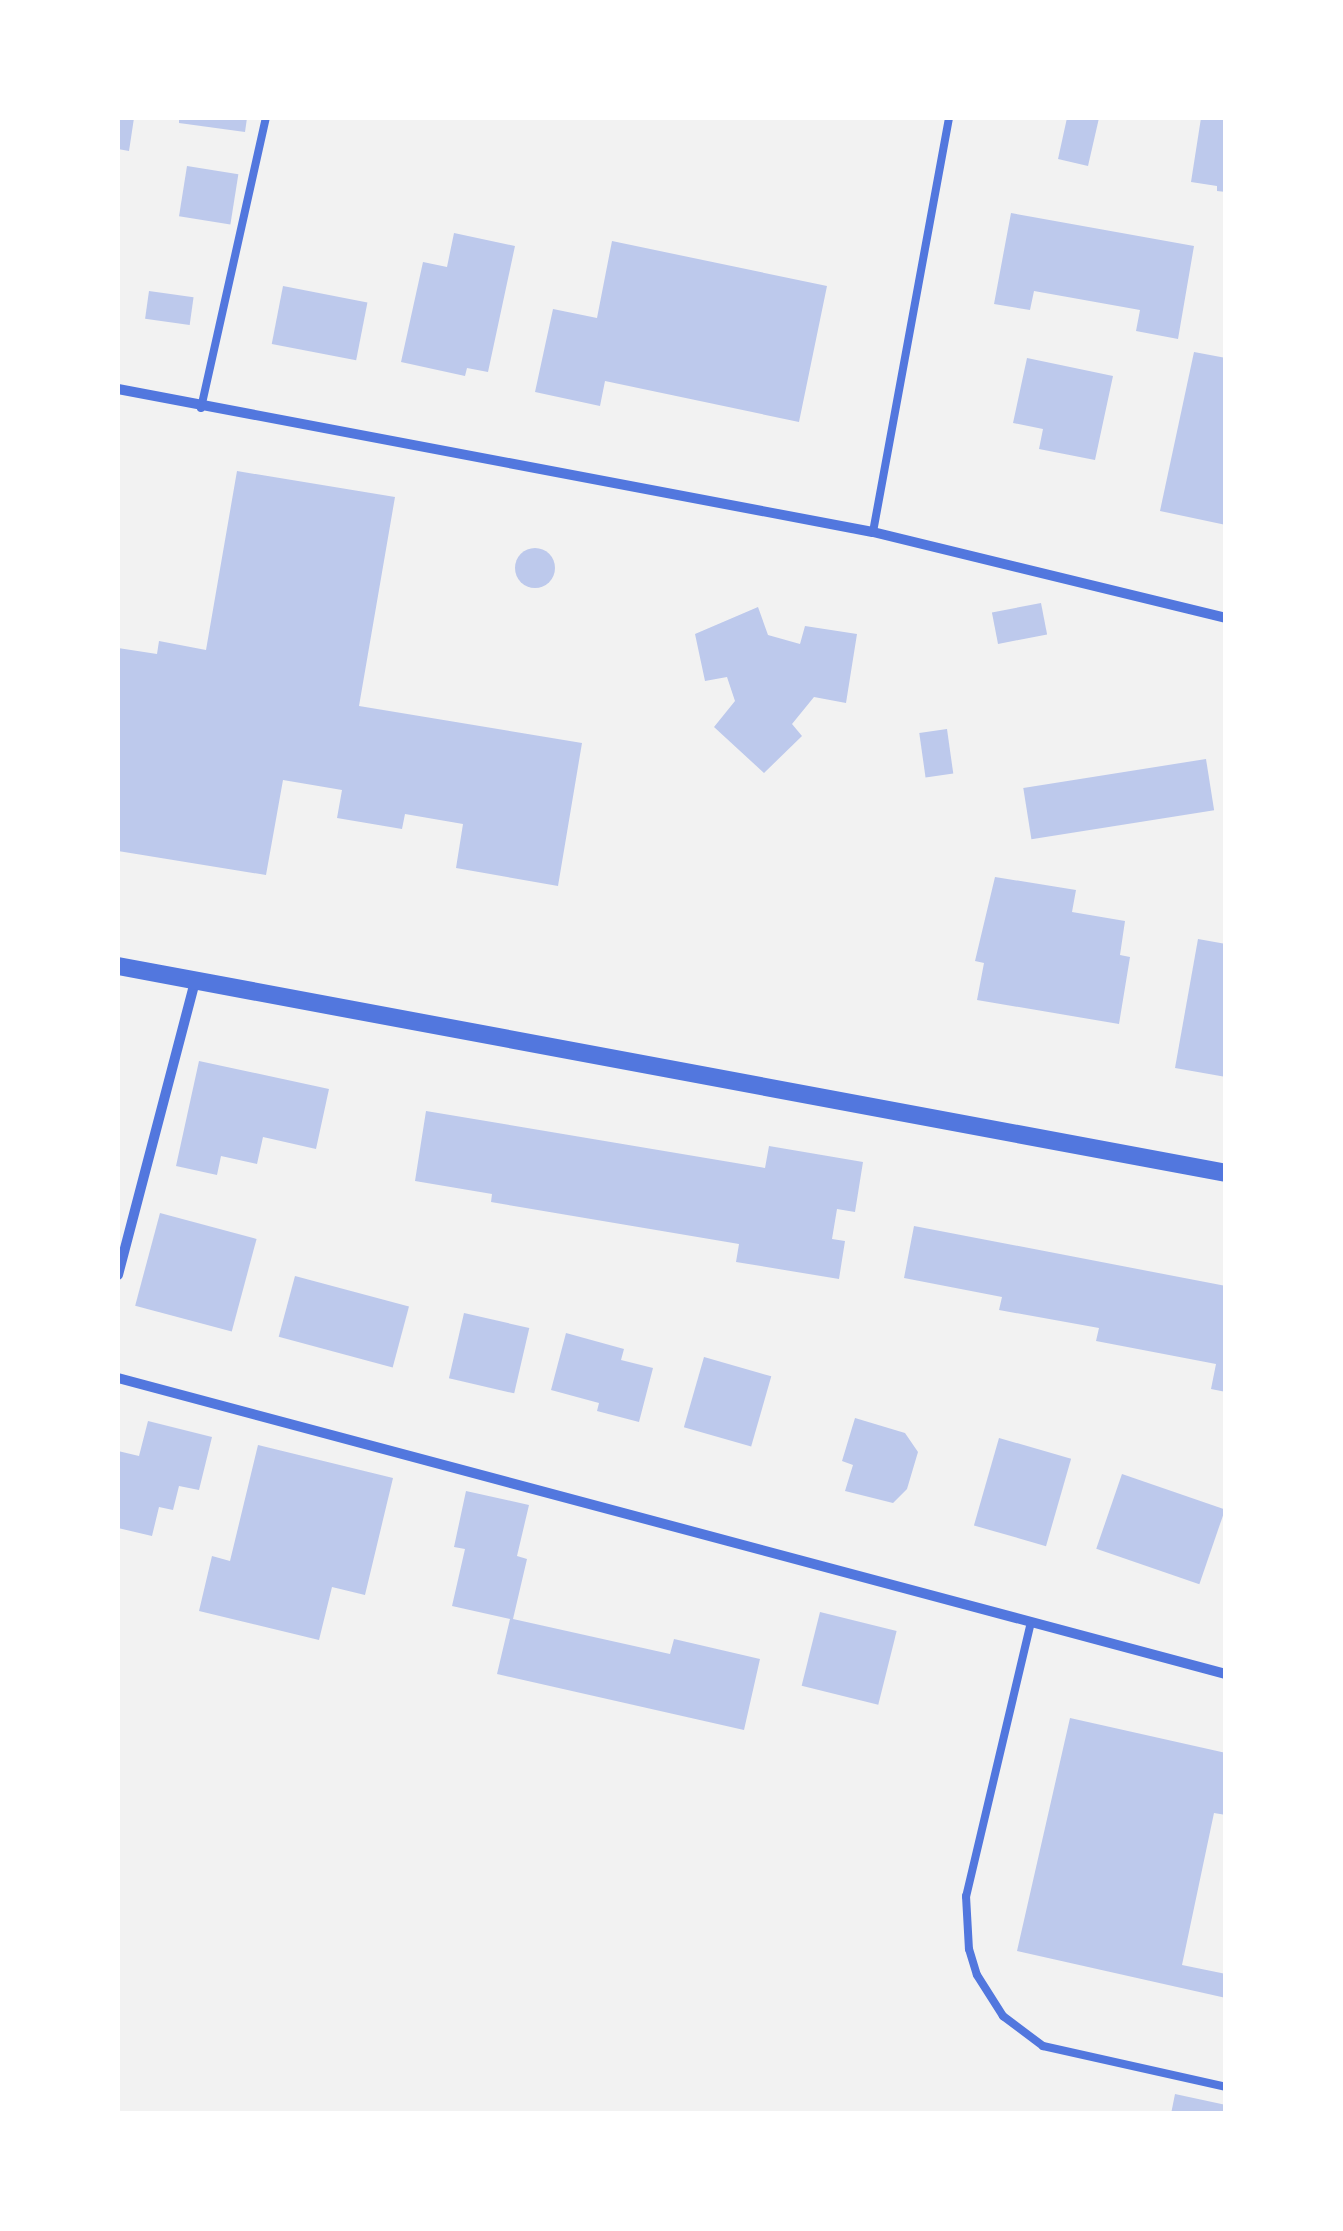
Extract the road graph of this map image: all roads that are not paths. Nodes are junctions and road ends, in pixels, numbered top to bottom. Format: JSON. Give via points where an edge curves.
{"nodes":[{"id":1,"x":266,"y":118,"type":"edge"},
{"id":2,"x":949,"y":118,"type":"edge"},
{"id":3,"x":118,"y":390,"type":"edge"},
{"id":4,"x":200,"y":408,"type":"junction"},
{"id":5,"x":874,"y":532,"type":"junction"},
{"id":6,"x":1226,"y":618,"type":"edge"},
{"id":7,"x":118,"y":966,"type":"edge"},
{"id":8,"x":195,"y":981,"type":"junction"},
{"id":9,"x":1226,"y":1173,"type":"edge"},
{"id":10,"x":118,"y":1275,"type":"edge"},
{"id":11,"x":118,"y":1378,"type":"edge"},
{"id":12,"x":1031,"y":1622,"type":"junction"},
{"id":13,"x":1226,"y":1674,"type":"edge"},
{"id":14,"x":1226,"y":2087,"type":"edge"}],
"edges":[{"from":1,"to":4,"type":"lane"},
{"from":2,"to":5,"type":"lane"},
{"from":3,"to":4,"type":"street"},
{"from":4,"to":5,"type":"street"},
{"from":5,"to":6,"type":"street"},
{"from":7,"to":8,"type":"street"},
{"from":8,"to":9,"type":"street"},
{"from":8,"to":10,"type":"street"},
{"from":11,"to":12,"type":"street"},
{"from":12,"to":13,"type":"street"},
{"from":12,"to":14,"type":"lane","via":[[966,1896],[977,1975],[1003,2016],[1044,2046]]}]}
